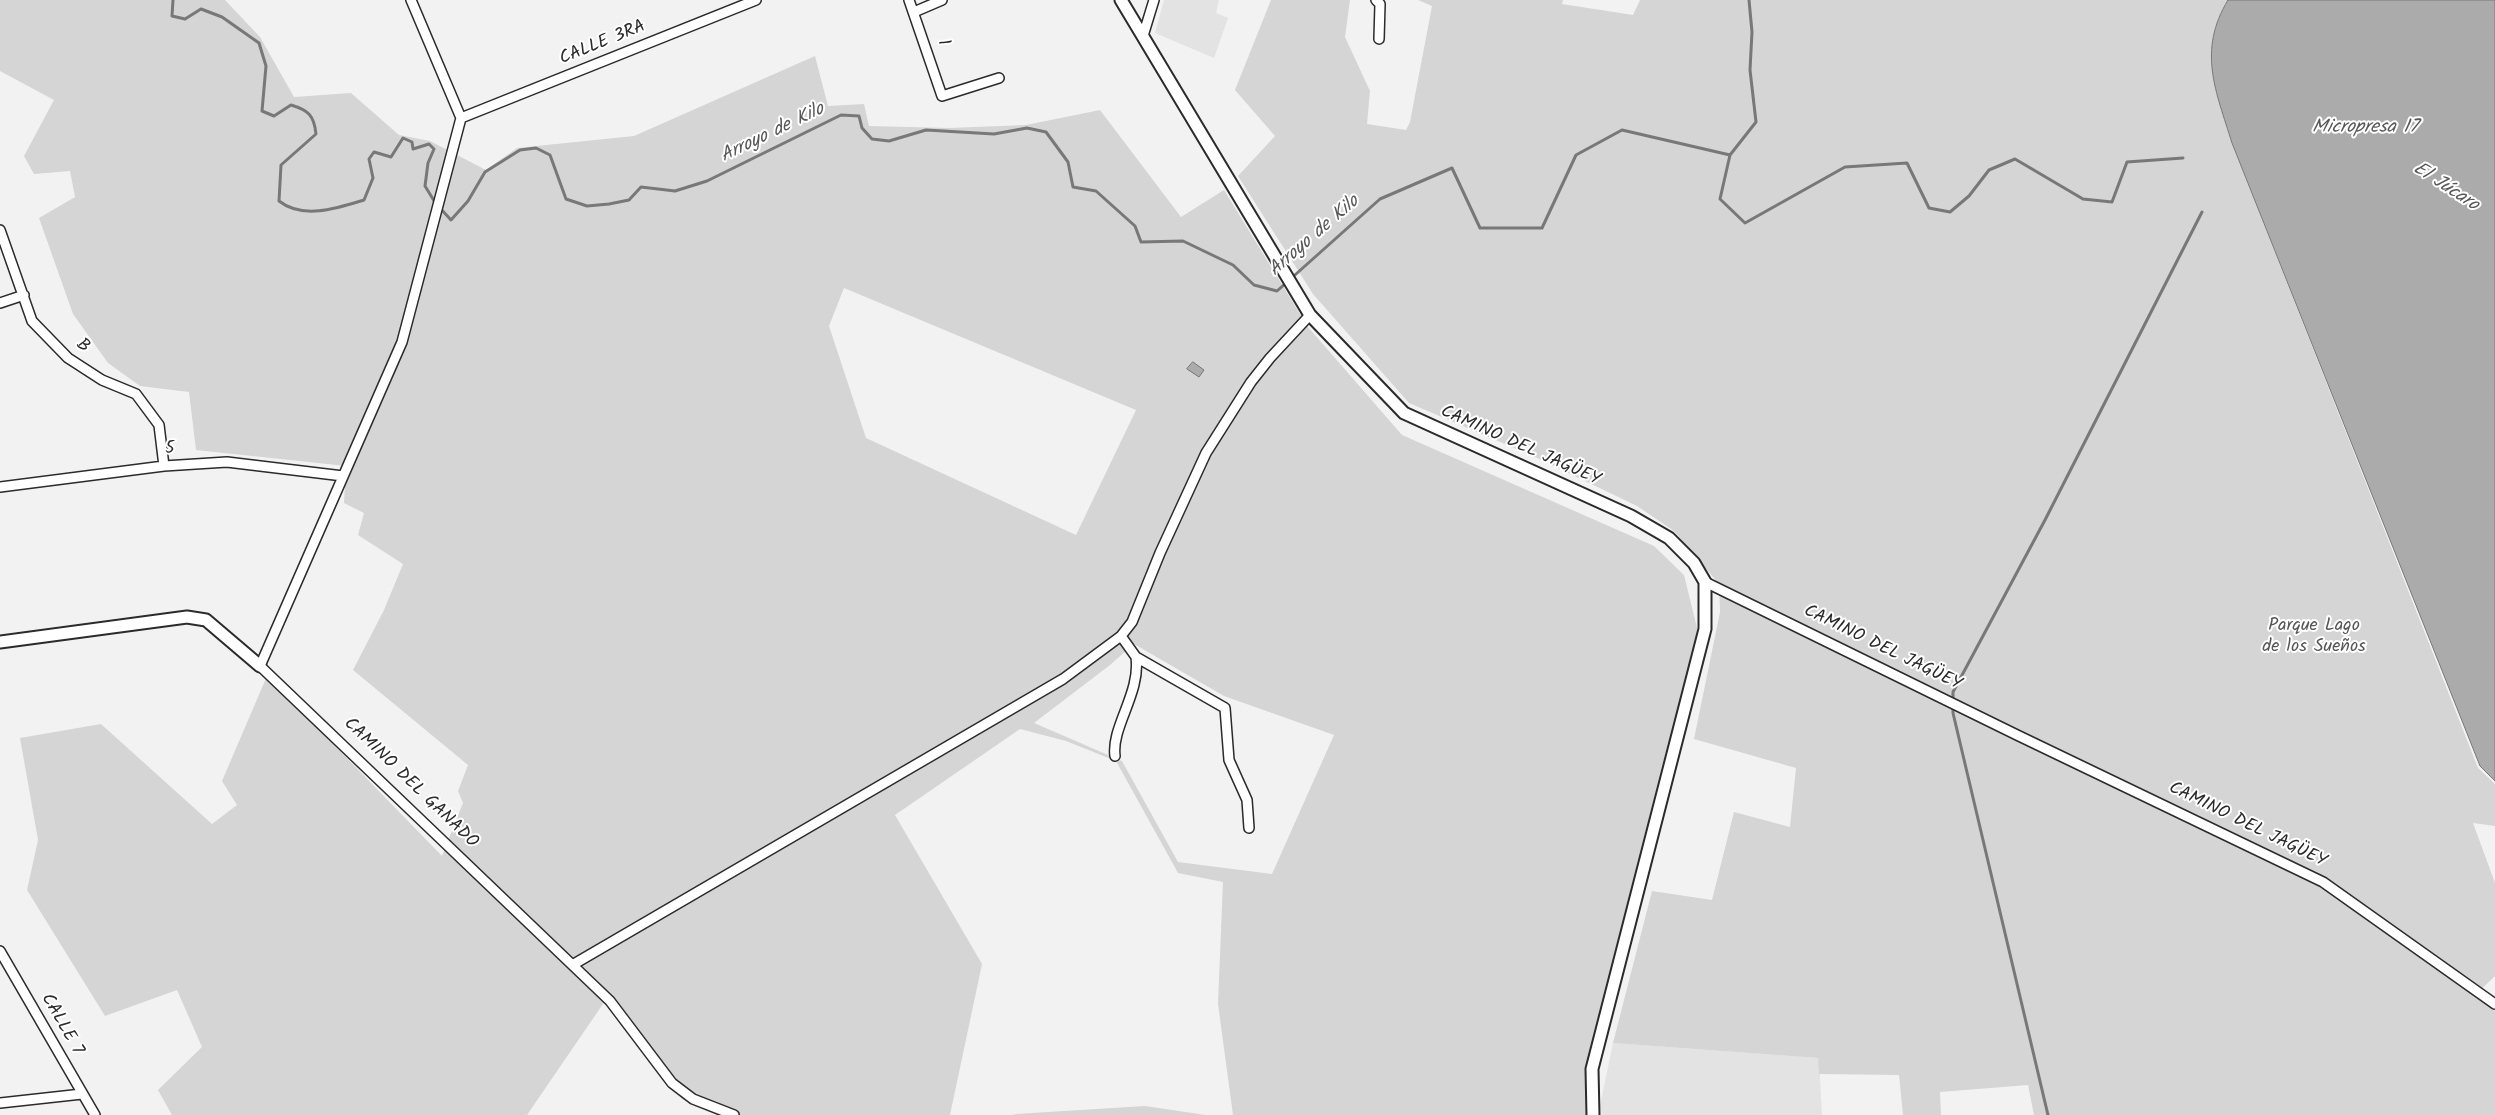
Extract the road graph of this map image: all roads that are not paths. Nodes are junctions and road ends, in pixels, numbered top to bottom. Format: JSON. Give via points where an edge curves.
{"nodes":[{"id":1,"x":411,"y":0,"type":"edge"},
{"id":2,"x":756,"y":0,"type":"edge"},
{"id":3,"x":909,"y":0,"type":"edge"},
{"id":4,"x":942,"y":0,"type":"edge"},
{"id":5,"x":1121,"y":0,"type":"edge"},
{"id":6,"x":1154,"y":0,"type":"edge"},
{"id":7,"x":1376,"y":0,"type":"edge"},
{"id":8,"x":914,"y":12,"type":"junction"},
{"id":9,"x":1143,"y":36,"type":"junction"},
{"id":10,"x":1379,"y":39,"type":"dead end"},
{"id":11,"x":999,"y":78,"type":"dead end"},
{"id":12,"x":462,"y":118,"type":"junction"},
{"id":13,"x":0,"y":230,"type":"edge"},
{"id":14,"x":24,"y":296,"type":"junction"},
{"id":15,"x":0,"y":303,"type":"edge"},
{"id":16,"x":1310,"y":315,"type":"junction"},
{"id":17,"x":164,"y":466,"type":"junction"},
{"id":18,"x":343,"y":476,"type":"junction"},
{"id":19,"x":0,"y":487,"type":"edge"},
{"id":20,"x":1705,"y":582,"type":"junction"},
{"id":21,"x":1120,"y":636,"type":"junction"},
{"id":22,"x":0,"y":642,"type":"edge"},
{"id":23,"x":1136,"y":657,"type":"junction"},
{"id":24,"x":260,"y":666,"type":"junction"},
{"id":25,"x":1115,"y":756,"type":"dead end"},
{"id":26,"x":1249,"y":828,"type":"dead end"},
{"id":27,"x":0,"y":951,"type":"edge"},
{"id":28,"x":574,"y":964,"type":"junction"},
{"id":29,"x":2495,"y":1004,"type":"edge"},
{"id":30,"x":82,"y":1094,"type":"junction"},
{"id":31,"x":0,"y":1102,"type":"edge"},
{"id":32,"x":95,"y":1115,"type":"edge"},
{"id":33,"x":734,"y":1115,"type":"edge"},
{"id":34,"x":1593,"y":1115,"type":"edge"}],
"edges":[{"from":1,"to":12,"type":"street"},
{"from":2,"to":12,"type":"street","name":"CALLE 3RA"},
{"from":3,"to":8,"type":"street","name":"1"},
{"from":4,"to":8,"type":"street"},
{"from":5,"to":9,"type":"street","name":"CAMINO DEL JAGÜEY"},
{"from":6,"to":9,"type":"street"},
{"from":7,"to":10,"type":"street","via":[[1380,4]]},
{"from":8,"to":11,"type":"street","name":"1","via":[[942,96]]},
{"from":9,"to":16,"type":"street","name":"CAMINO DEL JAGÜEY"},
{"from":12,"to":18,"type":"street","via":[[402,342]]},
{"from":13,"to":14,"type":"street","name":"B"},
{"from":14,"to":15,"type":"street"},
{"from":14,"to":17,"type":"street","name":"B","via":[[32,320],[68,358],[102,380],[136,394],[159,424]]},
{"from":16,"to":20,"type":"street","name":"CAMINO DEL JAGÜEY","via":[[1404,413],[1631,516],[1669,538],[1694,563]]},
{"from":16,"to":21,"type":"street","via":[[1251,382],[1206,453],[1132,622]]},
{"from":17,"to":18,"type":"street","name":"5","via":[[227,462]]},
{"from":17,"to":19,"type":"street","name":"5"},
{"from":18,"to":24,"type":"street"},
{"from":20,"to":29,"type":"street","name":"CAMINO DEL JAGÜEY","via":[[2322,882]]},
{"from":20,"to":34,"type":"street","via":[[1705,629],[1592,1069]]},
{"from":21,"to":23,"type":"street"},
{"from":21,"to":28,"type":"street","via":[[1063,679]]},
{"from":22,"to":24,"type":"street","name":"CAMINO DEL GANADO","via":[[187,617],[206,620]]},
{"from":23,"to":25,"type":"street","via":[[1137,677]]},
{"from":23,"to":26,"type":"street","via":[[1225,708],[1229,760],[1247,800]]},
{"from":24,"to":28,"type":"street","name":"CAMINO DEL GANADO"},
{"from":27,"to":30,"type":"street","name":"CALLE 7"},
{"from":28,"to":33,"type":"street","name":"CAMINO DEL GANADO","via":[[610,1001],[672,1083],[692,1099]]},
{"from":30,"to":31,"type":"street"},
{"from":30,"to":32,"type":"street","name":"CALLE 7"}]}
